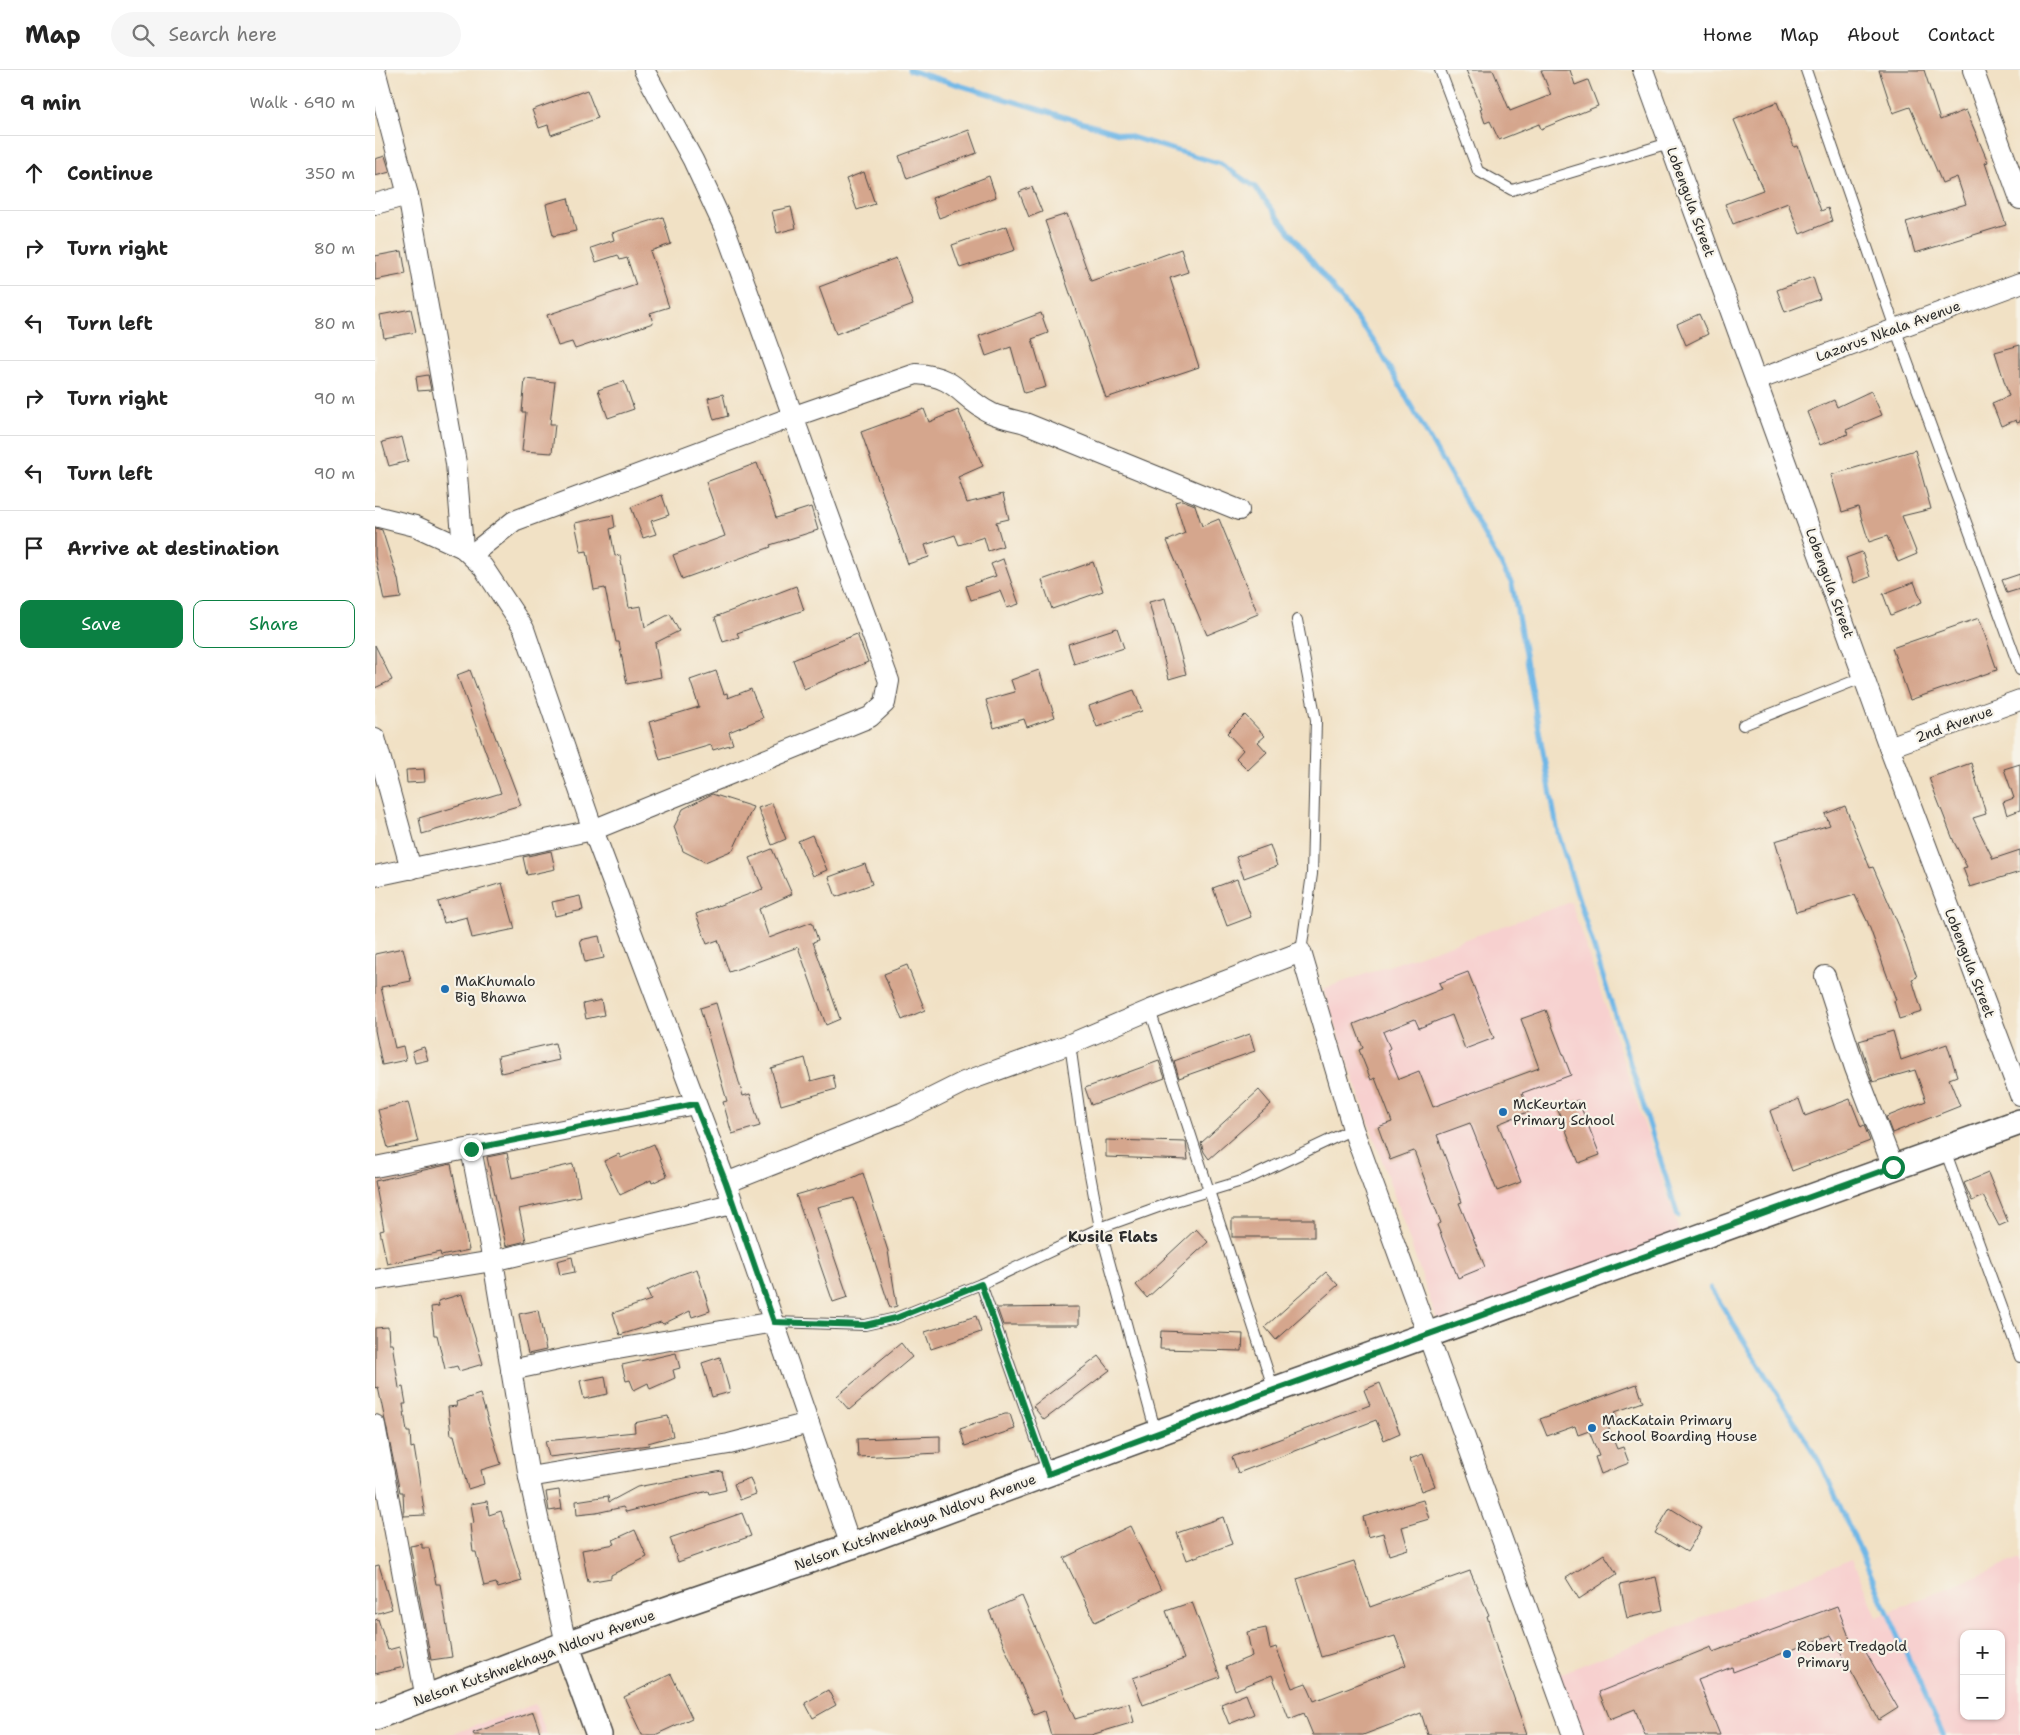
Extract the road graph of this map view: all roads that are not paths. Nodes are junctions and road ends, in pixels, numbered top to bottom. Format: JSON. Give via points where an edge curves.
{"nodes":[{"id":1,"x":375,"y":70,"type":"edge"},
{"id":2,"x":644,"y":70,"type":"edge"},
{"id":3,"x":1440,"y":70,"type":"edge"},
{"id":4,"x":1643,"y":70,"type":"edge"},
{"id":5,"x":1806,"y":70,"type":"edge"},
{"id":6,"x":1973,"y":70,"type":"edge"},
{"id":7,"x":1669,"y":143,"type":"junction"},
{"id":8,"x":408,"y":195,"type":"junction"},
{"id":9,"x":2020,"y":199,"type":"edge"},
{"id":10,"x":375,"y":204,"type":"edge"},
{"id":11,"x":2020,"y":283,"type":"edge"},
{"id":12,"x":1895,"y":328,"type":"junction"},
{"id":13,"x":1757,"y":380,"type":"junction"},
{"id":14,"x":792,"y":417,"type":"junction"},
{"id":15,"x":1239,"y":510,"type":"dead end"},
{"id":16,"x":375,"y":516,"type":"edge"},
{"id":17,"x":467,"y":552,"type":"junction"},
{"id":18,"x":1297,"y":620,"type":"dead end"},
{"id":19,"x":2020,"y":670,"type":"edge"},
{"id":20,"x":1863,"y":677,"type":"junction"},
{"id":21,"x":2020,"y":700,"type":"edge"},
{"id":22,"x":1743,"y":726,"type":"dead end"},
{"id":23,"x":375,"y":738,"type":"edge"},
{"id":24,"x":1889,"y":747,"type":"junction"},
{"id":25,"x":593,"y":830,"type":"junction"},
{"id":26,"x":411,"y":869,"type":"junction"},
{"id":27,"x":375,"y":876,"type":"edge"},
{"id":28,"x":1301,"y":952,"type":"junction"},
{"id":29,"x":1825,"y":976,"type":"dead end"},
{"id":30,"x":1150,"y":1010,"type":"junction"},
{"id":31,"x":1069,"y":1044,"type":"junction"},
{"id":32,"x":2020,"y":1095,"type":"edge"},
{"id":33,"x":695,"y":1104,"type":"junction"},
{"id":34,"x":2020,"y":1122,"type":"edge"},
{"id":35,"x":1353,"y":1129,"type":"junction"},
{"id":36,"x":471,"y":1149,"type":"junction"},
{"id":37,"x":1945,"y":1149,"type":"junction"},
{"id":38,"x":375,"y":1167,"type":"edge"},
{"id":39,"x":1893,"y":1167,"type":"junction"},
{"id":40,"x":726,"y":1183,"type":"junction"},
{"id":41,"x":1209,"y":1190,"type":"junction"},
{"id":42,"x":732,"y":1204,"type":"junction"},
{"id":43,"x":1100,"y":1228,"type":"junction"},
{"id":44,"x":493,"y":1261,"type":"junction"},
{"id":45,"x":375,"y":1280,"type":"edge"},
{"id":46,"x":981,"y":1284,"type":"junction"},
{"id":47,"x":774,"y":1322,"type":"junction"},
{"id":48,"x":1426,"y":1335,"type":"junction"},
{"id":49,"x":2020,"y":1357,"type":"edge"},
{"id":50,"x":511,"y":1370,"type":"junction"},
{"id":51,"x":1274,"y":1390,"type":"junction"},
{"id":52,"x":809,"y":1423,"type":"junction"},
{"id":53,"x":375,"y":1425,"type":"edge"},
{"id":54,"x":1156,"y":1432,"type":"junction"},
{"id":55,"x":1048,"y":1474,"type":"junction"},
{"id":56,"x":529,"y":1477,"type":"junction"},
{"id":57,"x":851,"y":1546,"type":"junction"},
{"id":58,"x":566,"y":1644,"type":"junction"},
{"id":59,"x":426,"y":1699,"type":"junction"},
{"id":60,"x":375,"y":1717,"type":"edge"},
{"id":61,"x":599,"y":1735,"type":"edge"},
{"id":62,"x":1573,"y":1735,"type":"edge"}],
"edges":[{"from":1,"to":8,"type":"street"},
{"from":2,"to":14,"type":"street","via":[[693,160],[725,229]]},
{"from":3,"to":7,"type":"lane","via":[[1478,170],[1512,190]]},
{"from":4,"to":7,"type":"street","name":"Lobengula Street"},
{"from":5,"to":12,"type":"lane"},
{"from":6,"to":9,"type":"street"},
{"from":7,"to":13,"type":"street","name":"Lobengula Street"},
{"from":8,"to":10,"type":"street"},
{"from":8,"to":17,"type":"street","via":[[456,464]]},
{"from":11,"to":12,"type":"street","name":"Lazarus Nkala Avenue"},
{"from":12,"to":13,"type":"street","name":"Lazarus Nkala Avenue"},
{"from":12,"to":19,"type":"lane"},
{"from":13,"to":20,"type":"street","name":"Lobengula Street"},
{"from":14,"to":15,"type":"street","via":[[916,374],[934,375],[959,388],[991,413],[1025,423]]},
{"from":14,"to":17,"type":"street","via":[[514,522]]},
{"from":14,"to":25,"type":"street","via":[[889,681],[885,704],[870,717]]},
{"from":16,"to":17,"type":"street","via":[[415,526]]},
{"from":17,"to":25,"type":"street","via":[[499,590],[524,629]]},
{"from":18,"to":28,"type":"lane","via":[[1316,720],[1312,874]]},
{"from":20,"to":22,"type":"lane"},
{"from":20,"to":24,"type":"street","name":"Lobengula Street"},
{"from":21,"to":24,"type":"street","name":"2nd Avenue"},
{"from":23,"to":26,"type":"street"},
{"from":24,"to":32,"type":"street","name":"Lobengula Street"},
{"from":25,"to":26,"type":"street"},
{"from":25,"to":33,"type":"street"},
{"from":26,"to":27,"type":"street"},
{"from":28,"to":30,"type":"street"},
{"from":28,"to":35,"type":"street"},
{"from":29,"to":39,"type":"street","via":[[1855,1068]]},
{"from":30,"to":31,"type":"street"},
{"from":30,"to":41,"type":"lane"},
{"from":31,"to":40,"type":"street","via":[[963,1082],[902,1113]]},
{"from":31,"to":43,"type":"lane"},
{"from":33,"to":36,"type":"street"},
{"from":33,"to":40,"type":"street"},
{"from":34,"to":37,"type":"street","name":"Nelson Kutshwekhaya Ndlovu Avenue"},
{"from":35,"to":41,"type":"lane","via":[[1275,1168]]},
{"from":35,"to":48,"type":"street"},
{"from":36,"to":38,"type":"street"},
{"from":36,"to":44,"type":"street"},
{"from":37,"to":39,"type":"street","name":"Nelson Kutshwekhaya Ndlovu Avenue"},
{"from":37,"to":49,"type":"lane"},
{"from":39,"to":48,"type":"street","name":"Nelson Kutshwekhaya Ndlovu Avenue"},
{"from":40,"to":42,"type":"street"},
{"from":41,"to":43,"type":"lane"},
{"from":41,"to":51,"type":"lane"},
{"from":42,"to":44,"type":"street"},
{"from":42,"to":47,"type":"street"},
{"from":43,"to":46,"type":"lane"},
{"from":43,"to":54,"type":"lane"},
{"from":44,"to":45,"type":"street"},
{"from":44,"to":50,"type":"street"},
{"from":46,"to":47,"type":"lane","via":[[896,1318],[865,1325]]},
{"from":46,"to":55,"type":"lane"},
{"from":47,"to":50,"type":"street","via":[[595,1352]]},
{"from":47,"to":52,"type":"street"},
{"from":48,"to":51,"type":"street","name":"Nelson Kutshwekhaya Ndlovu Avenue"},
{"from":48,"to":62,"type":"street"},
{"from":50,"to":56,"type":"street"},
{"from":51,"to":54,"type":"street","name":"Nelson Kutshwekhaya Ndlovu Avenue"},
{"from":52,"to":56,"type":"street","via":[[729,1444]]},
{"from":52,"to":57,"type":"street"},
{"from":53,"to":59,"type":"street"},
{"from":54,"to":55,"type":"street","name":"Nelson Kutshwekhaya Ndlovu Avenue"},
{"from":55,"to":57,"type":"street","name":"Nelson Kutshwekhaya Ndlovu Avenue"},
{"from":56,"to":58,"type":"street"},
{"from":57,"to":58,"type":"street","name":"Nelson Kutshwekhaya Ndlovu Avenue"},
{"from":58,"to":59,"type":"street","name":"Nelson Kutshwekhaya Ndlovu Avenue"},
{"from":58,"to":61,"type":"street"},
{"from":59,"to":60,"type":"street","name":"Nelson Kutshwekhaya Ndlovu Avenue"}]}
